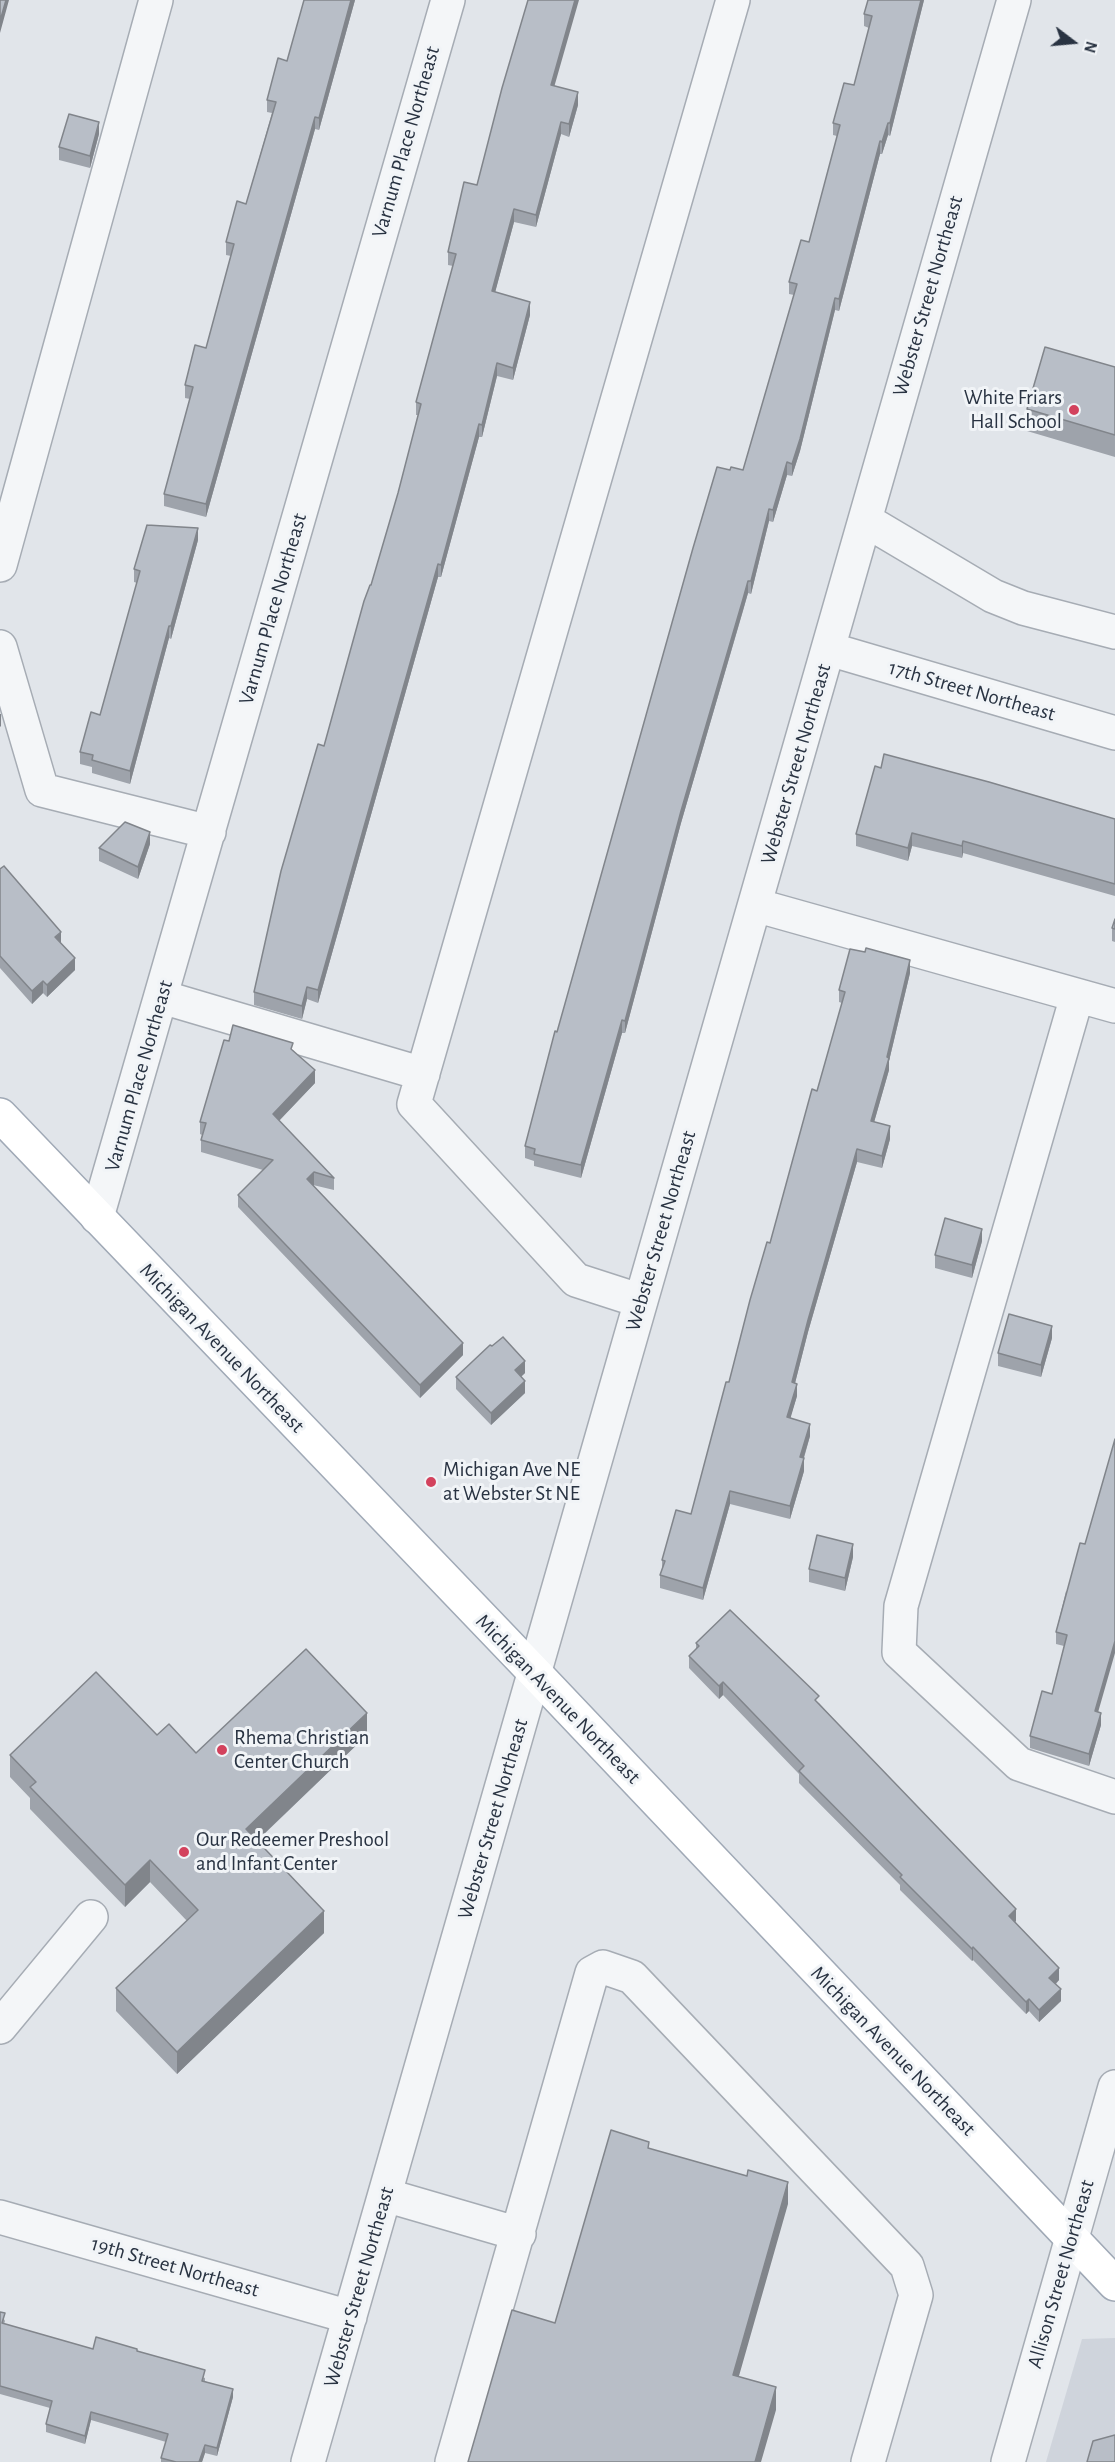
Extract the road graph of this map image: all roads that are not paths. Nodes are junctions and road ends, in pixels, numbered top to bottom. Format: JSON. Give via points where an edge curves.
{"nodes":[{"id":1,"x":156,"y":0,"type":"edge"},
{"id":2,"x":448,"y":0,"type":"edge"},
{"id":3,"x":733,"y":0,"type":"edge"},
{"id":4,"x":1014,"y":0,"type":"edge"},
{"id":5,"x":865,"y":520,"type":"junction"},
{"id":6,"x":0,"y":565,"type":"edge"},
{"id":7,"x":1115,"y":632,"type":"edge"},
{"id":8,"x":0,"y":646,"type":"edge"},
{"id":9,"x":829,"y":649,"type":"junction"},
{"id":10,"x":1115,"y":733,"type":"edge"},
{"id":11,"x":210,"y":832,"type":"junction"},
{"id":12,"x":754,"y":905,"type":"junction"},
{"id":13,"x":1077,"y":996,"type":"junction"},
{"id":14,"x":162,"y":997,"type":"junction"},
{"id":15,"x":1115,"y":1006,"type":"edge"},
{"id":16,"x":423,"y":1074,"type":"junction"},
{"id":17,"x":0,"y":1115,"type":"edge"},
{"id":18,"x":98,"y":1218,"type":"junction"},
{"id":19,"x":641,"y":1301,"type":"junction"},
{"id":20,"x":535,"y":1673,"type":"junction"},
{"id":21,"x":1115,"y":1797,"type":"edge"},
{"id":22,"x":91,"y":1917,"type":"dead end"},
{"id":23,"x":0,"y":2027,"type":"edge"},
{"id":24,"x":1115,"y":2087,"type":"edge"},
{"id":25,"x":385,"y":2195,"type":"junction"},
{"id":26,"x":0,"y":2217,"type":"edge"},
{"id":27,"x":519,"y":2234,"type":"junction"},
{"id":28,"x":1072,"y":2239,"type":"junction"},
{"id":29,"x":1115,"y":2284,"type":"edge"},
{"id":30,"x":350,"y":2317,"type":"junction"},
{"id":31,"x":308,"y":2462,"type":"edge"},
{"id":32,"x":452,"y":2462,"type":"edge"},
{"id":33,"x":868,"y":2462,"type":"edge"},
{"id":34,"x":1008,"y":2462,"type":"edge"}],
"edges":[{"from":1,"to":6,"type":"street"},
{"from":2,"to":11,"type":"street","name":"Varnum Place Northeast"},
{"from":3,"to":16,"type":"street"},
{"from":4,"to":5,"type":"street","name":"Webster Street Northeast"},
{"from":5,"to":7,"type":"street","via":[[993,596],[1023,608]]},
{"from":5,"to":9,"type":"street","name":"Webster Street Northeast"},
{"from":8,"to":11,"type":"street","via":[[42,790]]},
{"from":9,"to":10,"type":"street","name":"17th Street Northeast"},
{"from":9,"to":12,"type":"street","name":"Webster Street Northeast"},
{"from":11,"to":14,"type":"street","name":"Varnum Place Northeast"},
{"from":12,"to":13,"type":"street"},
{"from":12,"to":19,"type":"street","name":"Webster Street Northeast"},
{"from":13,"to":15,"type":"street"},
{"from":13,"to":21,"type":"street","via":[[901,1606],[899,1652],[1019,1764]]},
{"from":14,"to":16,"type":"street"},
{"from":14,"to":18,"type":"street","name":"Varnum Place Northeast"},
{"from":16,"to":19,"type":"street","via":[[414,1104],[576,1280]]},
{"from":17,"to":18,"type":"main road","name":"Michigan Avenue Northeast"},
{"from":18,"to":20,"type":"main road","name":"Michigan Avenue Northeast"},
{"from":19,"to":20,"type":"street","name":"Webster Street Northeast"},
{"from":20,"to":25,"type":"street","name":"Webster Street Northeast"},
{"from":20,"to":28,"type":"main road","name":"Michigan Avenue Northeast"},
{"from":22,"to":23,"type":"street"},
{"from":24,"to":28,"type":"street","name":"Allison Street Northeast"},
{"from":25,"to":27,"type":"street"},
{"from":25,"to":30,"type":"street","name":"Webster Street Northeast"},
{"from":26,"to":30,"type":"street","name":"19th Street Northeast"},
{"from":27,"to":32,"type":"street"},
{"from":27,"to":33,"type":"street","via":[[592,1973],[603,1967],[632,1977],[907,2266],[916,2295]]},
{"from":28,"to":29,"type":"main road","name":"Michigan Avenue Northeast"},
{"from":28,"to":34,"type":"street","name":"Allison Street Northeast"},
{"from":30,"to":31,"type":"street","name":"Webster Street Northeast"}]}
